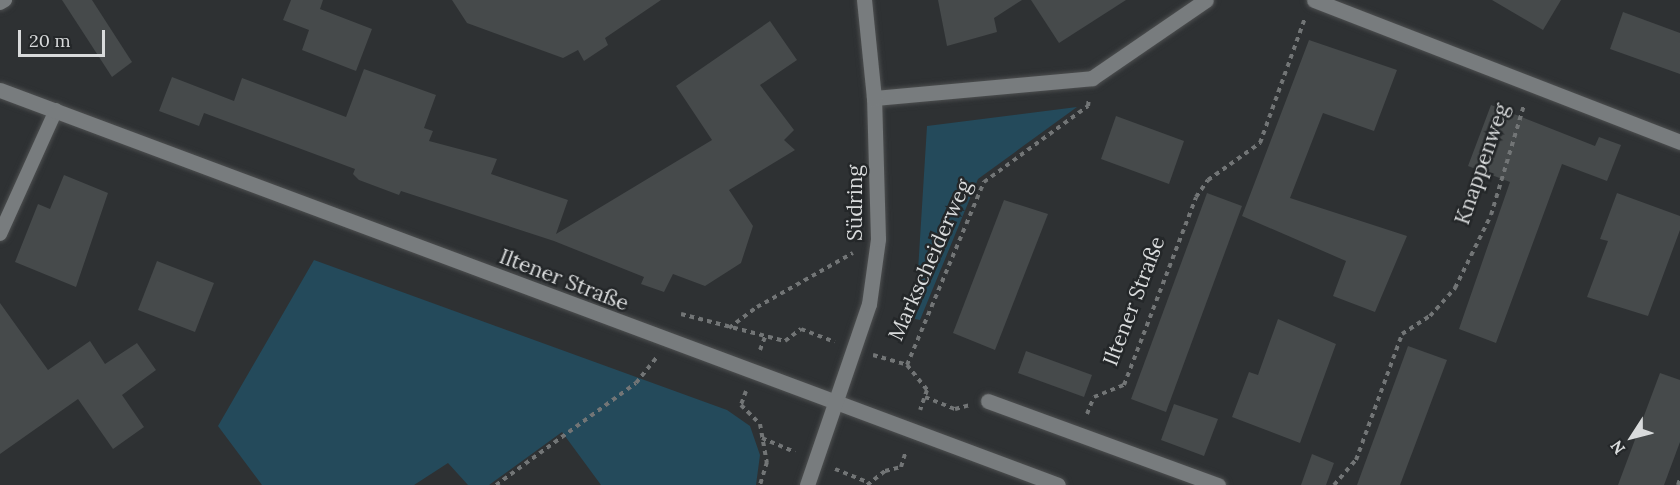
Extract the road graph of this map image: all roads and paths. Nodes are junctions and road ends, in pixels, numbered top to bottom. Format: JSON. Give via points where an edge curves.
{"nodes":[{"id":1,"x":5,"y":0,"type":"edge"},
{"id":2,"x":864,"y":0,"type":"edge"},
{"id":3,"x":1198,"y":2,"type":"edge"},
{"id":4,"x":0,"y":3,"type":"edge"},
{"id":5,"x":1311,"y":5,"type":"edge"},
{"id":6,"x":1092,"y":78,"type":"junction"},
{"id":7,"x":1530,"y":86,"type":"junction"},
{"id":8,"x":0,"y":90,"type":"edge"},
{"id":9,"x":874,"y":98,"type":"junction"},
{"id":10,"x":56,"y":110,"type":"junction"},
{"id":11,"x":1680,"y":142,"type":"edge"},
{"id":12,"x":0,"y":234,"type":"edge"},
{"id":13,"x":878,"y":239,"type":"junction"},
{"id":14,"x":681,"y":314,"type":"dead end"},
{"id":15,"x":729,"y":329,"type":"junction"},
{"id":16,"x":669,"y":342,"type":"junction"},
{"id":17,"x":855,"y":350,"type":"junction"},
{"id":18,"x":907,"y":364,"type":"junction"},
{"id":19,"x":925,"y":397,"type":"junction"},
{"id":20,"x":837,"y":400,"type":"junction"},
{"id":21,"x":988,"y":401,"type":"joint"},
{"id":22,"x":741,"y":405,"type":"dead end"},
{"id":23,"x":914,"y":428,"type":"junction"},
{"id":24,"x":1078,"y":434,"type":"junction"},
{"id":25,"x":1680,"y":479,"type":"edge"},
{"id":26,"x":496,"y":485,"type":"edge"},
{"id":27,"x":760,"y":485,"type":"edge"},
{"id":28,"x":807,"y":485,"type":"edge"},
{"id":29,"x":867,"y":485,"type":"edge"},
{"id":30,"x":1058,"y":485,"type":"edge"},
{"id":31,"x":1218,"y":485,"type":"edge"},
{"id":32,"x":1334,"y":485,"type":"edge"},
{"id":33,"x":1678,"y":485,"type":"edge"}],
"edges":[{"from":1,"to":4,"type":"lane"},
{"from":2,"to":9,"type":"street","name":"Südring"},
{"from":3,"to":6,"type":"street"},
{"from":5,"to":7,"type":"street","name":"Knappenweg"},
{"from":5,"to":24,"type":"path","name":"Iltener Straße","via":[[1260,143],[1208,180],[1196,197],[1124,385],[1094,397]]},
{"from":6,"to":9,"type":"street"},
{"from":6,"to":18,"type":"path","name":"Markscheiderweg","via":[[1088,106],[984,182]]},
{"from":7,"to":11,"type":"street","name":"Knappenweg"},
{"from":7,"to":32,"type":"path","name":"Knappenweg","via":[[1491,214],[1455,288],[1430,316],[1402,334],[1356,460]]},
{"from":8,"to":10,"type":"street","name":"Iltener Straße"},
{"from":9,"to":13,"type":"street","name":"Südring"},
{"from":10,"to":12,"type":"lane"},
{"from":10,"to":16,"type":"street","name":"Iltener Straße"},
{"from":13,"to":15,"type":"path","via":[[757,307]]},
{"from":13,"to":17,"type":"street","name":"Südring","via":[[869,304]]},
{"from":14,"to":15,"type":"path"},
{"from":15,"to":17,"type":"path","via":[[785,342],[801,329]]},
{"from":16,"to":20,"type":"street","name":"Iltener Straße"},
{"from":16,"to":26,"type":"path","via":[[636,383]]},
{"from":17,"to":18,"type":"path"},
{"from":17,"to":20,"type":"street","name":"Südring"},
{"from":18,"to":19,"type":"path","via":[[927,390]]},
{"from":19,"to":21,"type":"path","via":[[955,409]]},
{"from":19,"to":23,"type":"path"},
{"from":20,"to":23,"type":"street","name":"Iltener Straße"},
{"from":20,"to":28,"type":"street","name":"Südring"},
{"from":21,"to":24,"type":"street"},
{"from":22,"to":27,"type":"path","via":[[760,424],[766,462]]},
{"from":23,"to":29,"type":"path","via":[[901,466]]},
{"from":23,"to":30,"type":"street","name":"Iltener Straße"},
{"from":24,"to":31,"type":"street"},
{"from":25,"to":33,"type":"path"}]}
